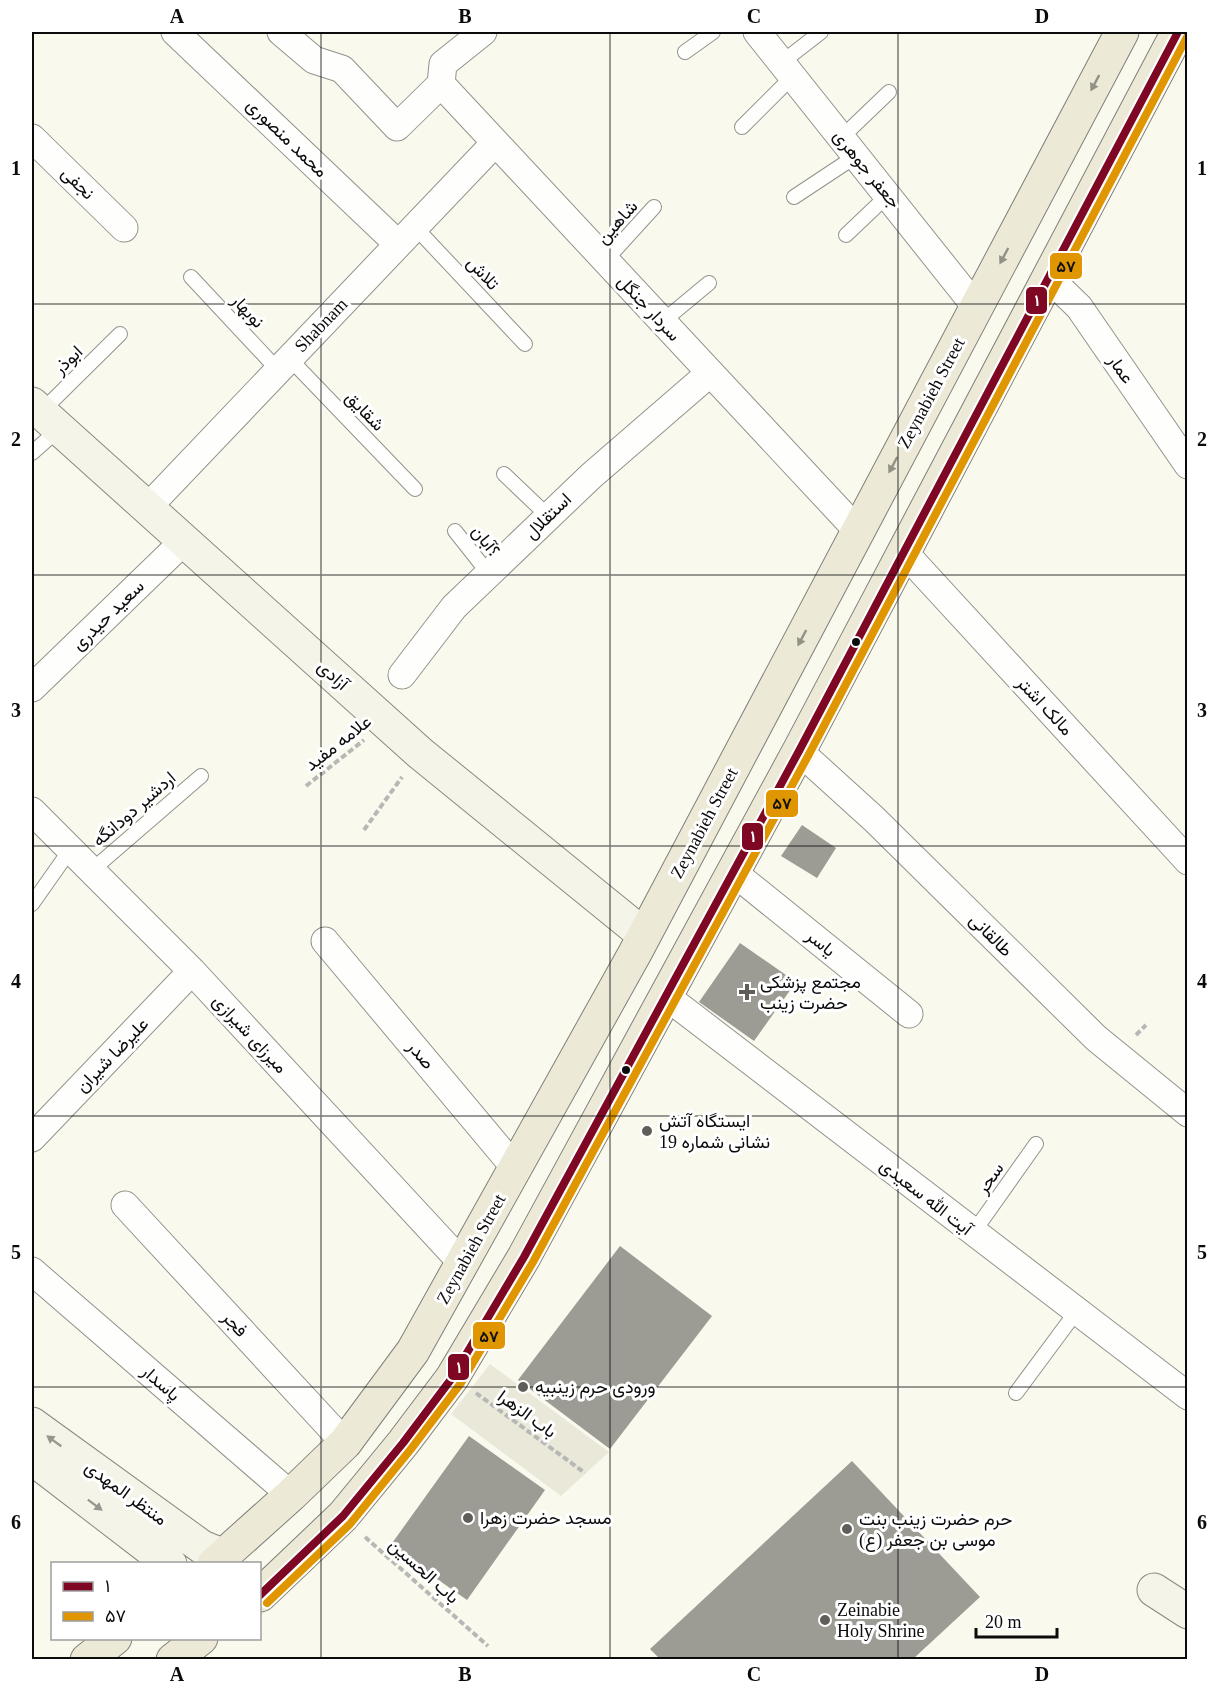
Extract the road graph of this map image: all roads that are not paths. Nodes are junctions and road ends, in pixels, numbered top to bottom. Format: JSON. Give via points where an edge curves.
{"nodes":[{"id":1,"x":175,"y":32,"type":"edge"},
{"id":2,"x":281,"y":32,"type":"edge"},
{"id":3,"x":483,"y":32,"type":"edge"},
{"id":4,"x":713,"y":32,"type":"edge"},
{"id":5,"x":757,"y":32,"type":"edge"},
{"id":6,"x":821,"y":32,"type":"edge"},
{"id":7,"x":1122,"y":32,"type":"edge"},
{"id":8,"x":1178,"y":32,"type":"edge"},
{"id":9,"x":685,"y":52,"type":"dead end"},
{"id":10,"x":787,"y":69,"type":"junction"},
{"id":11,"x":441,"y":84,"type":"junction"},
{"id":12,"x":888,"y":92,"type":"dead end"},
{"id":13,"x":742,"y":127,"type":"dead end"},
{"id":14,"x":32,"y":138,"type":"edge"},
{"id":15,"x":495,"y":143,"type":"junction"},
{"id":16,"x":848,"y":147,"type":"junction"},
{"id":17,"x":887,"y":196,"type":"junction"},
{"id":18,"x":794,"y":197,"type":"dead end"},
{"id":19,"x":654,"y":207,"type":"dead end"},
{"id":20,"x":124,"y":228,"type":"dead end"},
{"id":21,"x":846,"y":235,"type":"dead end"},
{"id":22,"x":406,"y":236,"type":"junction"},
{"id":23,"x":605,"y":261,"type":"junction"},
{"id":24,"x":1048,"y":277,"type":"junction"},
{"id":25,"x":191,"y":278,"type":"dead end"},
{"id":26,"x":709,"y":283,"type":"dead end"},
{"id":27,"x":976,"y":307,"type":"junction"},
{"id":28,"x":662,"y":322,"type":"junction"},
{"id":29,"x":120,"y":334,"type":"dead end"},
{"id":30,"x":525,"y":344,"type":"dead end"},
{"id":31,"x":283,"y":364,"type":"junction"},
{"id":32,"x":710,"y":373,"type":"junction"},
{"id":33,"x":44,"y":415,"type":"edge"},
{"id":34,"x":32,"y":453,"type":"edge"},
{"id":35,"x":1188,"y":465,"type":"edge"},
{"id":36,"x":504,"y":474,"type":"dead end"},
{"id":37,"x":415,"y":489,"type":"dead end"},
{"id":38,"x":147,"y":508,"type":"junction"},
{"id":39,"x":548,"y":516,"type":"junction"},
{"id":40,"x":455,"y":531,"type":"dead end"},
{"id":41,"x":858,"y":531,"type":"junction"},
{"id":42,"x":184,"y":541,"type":"junction"},
{"id":43,"x":903,"y":551,"type":"junction"},
{"id":44,"x":489,"y":574,"type":"junction"},
{"id":45,"x":783,"y":673,"type":"junction"},
{"id":46,"x":402,"y":675,"type":"dead end"},
{"id":47,"x":32,"y":688,"type":"edge"},
{"id":48,"x":827,"y":696,"type":"junction"},
{"id":49,"x":741,"y":753,"type":"junction"},
{"id":50,"x":792,"y":764,"type":"junction"},
{"id":51,"x":201,"y":776,"type":"dead end"},
{"id":52,"x":32,"y":811,"type":"edge"},
{"id":53,"x":70,"y":850,"type":"junction"},
{"id":54,"x":1188,"y":861,"type":"edge"},
{"id":55,"x":91,"y":871,"type":"junction"},
{"id":56,"x":733,"y":872,"type":"junction"},
{"id":57,"x":32,"y":904,"type":"edge"},
{"id":58,"x":644,"y":935,"type":"junction"},
{"id":59,"x":326,"y":941,"type":"dead end"},
{"id":60,"x":192,"y":971,"type":"junction"},
{"id":61,"x":667,"y":997,"type":"junction"},
{"id":62,"x":909,"y":1014,"type":"dead end"},
{"id":63,"x":1188,"y":1113,"type":"edge"},
{"id":64,"x":32,"y":1138,"type":"edge"},
{"id":65,"x":1036,"y":1144,"type":"dead end"},
{"id":66,"x":516,"y":1169,"type":"junction"},
{"id":67,"x":125,"y":1204,"type":"dead end"},
{"id":68,"x":973,"y":1233,"type":"junction"},
{"id":69,"x":463,"y":1264,"type":"junction"},
{"id":70,"x":32,"y":1271,"type":"edge"},
{"id":71,"x":1076,"y":1312,"type":"junction"},
{"id":72,"x":1016,"y":1393,"type":"dead end"},
{"id":73,"x":1188,"y":1396,"type":"edge"},
{"id":74,"x":32,"y":1424,"type":"edge"},
{"id":75,"x":345,"y":1443,"type":"junction"},
{"id":76,"x":32,"y":1458,"type":"edge"},
{"id":77,"x":291,"y":1496,"type":"junction"},
{"id":78,"x":168,"y":1548,"type":"edge"},
{"id":79,"x":219,"y":1560,"type":"edge"},
{"id":80,"x":1154,"y":1590,"type":"dead end"},
{"id":81,"x":261,"y":1594,"type":"edge"},
{"id":82,"x":1188,"y":1612,"type":"edge"},
{"id":83,"x":112,"y":1640,"type":"edge"},
{"id":84,"x":198,"y":1640,"type":"edge"},
{"id":85,"x":87,"y":1659,"type":"edge"},
{"id":86,"x":172,"y":1659,"type":"edge"}],
"edges":[{"from":1,"to":22,"type":"street","name":"محمد منصوری"},
{"from":2,"to":11,"type":"street","via":[[314,60],[342,69],[397,127]]},
{"from":3,"to":11,"type":"street","via":[[442,64]]},
{"from":4,"to":9,"type":"lane"},
{"from":5,"to":10,"type":"street","name":"جعفر جوهری"},
{"from":6,"to":10,"type":"lane"},
{"from":7,"to":27,"type":"main road","name":"Zeynabieh Street","one_way":true},
{"from":8,"to":24,"type":"main road"},
{"from":10,"to":13,"type":"lane"},
{"from":10,"to":16,"type":"street","name":"جعفر جوهری"},
{"from":11,"to":15,"type":"street","name":"سردار جنگل"},
{"from":12,"to":16,"type":"lane"},
{"from":14,"to":20,"type":"street","name":"نجفی"},
{"from":15,"to":22,"type":"street","name":"Shabnam"},
{"from":15,"to":23,"type":"street","name":"سردار جنگل"},
{"from":16,"to":17,"type":"street","name":"جعفر جوهری"},
{"from":16,"to":18,"type":"lane"},
{"from":17,"to":21,"type":"lane"},
{"from":17,"to":27,"type":"street","name":"جعفر جوهری"},
{"from":19,"to":23,"type":"lane","name":"شاهین"},
{"from":22,"to":30,"type":"lane","name":"تلاش"},
{"from":22,"to":31,"type":"street","name":"Shabnam"},
{"from":23,"to":28,"type":"street","name":"سردار جنگل"},
{"from":24,"to":35,"type":"street","name":"عمار","via":[[1079,307]]},
{"from":24,"to":43,"type":"main road"},
{"from":25,"to":31,"type":"lane","name":"نوبهار"},
{"from":26,"to":28,"type":"lane"},
{"from":27,"to":41,"type":"main road","name":"Zeynabieh Street","one_way":true},
{"from":28,"to":32,"type":"street","name":"سردار جنگل"},
{"from":29,"to":33,"type":"lane","name":"ابوذر"},
{"from":31,"to":37,"type":"lane","name":"شقایق"},
{"from":31,"to":38,"type":"street","name":"Shabnam"},
{"from":32,"to":39,"type":"street","name":"استقلال"},
{"from":32,"to":41,"type":"street","name":"سردار جنگل"},
{"from":33,"to":34,"type":"lane","name":"ابوذر"},
{"from":33,"to":38,"type":"street","name":"آزادی"},
{"from":36,"to":39,"type":"lane"},
{"from":38,"to":42,"type":"street","name":"آزادی"},
{"from":39,"to":44,"type":"street","name":"استقلال"},
{"from":40,"to":44,"type":"lane","name":"؟آبان"},
{"from":41,"to":45,"type":"main road","name":"Zeynabieh Street","one_way":true},
{"from":42,"to":47,"type":"street","name":"سعید حیدری"},
{"from":42,"to":58,"type":"street","name":"آزادی","via":[[420,753]]},
{"from":43,"to":48,"type":"main road"},
{"from":43,"to":54,"type":"street","name":"مالک اشتر"},
{"from":44,"to":46,"type":"street","name":"استقلال","via":[[454,607]]},
{"from":45,"to":48,"type":"main road"},
{"from":45,"to":49,"type":"main road","name":"Zeynabieh Street"},
{"from":48,"to":50,"type":"main road"},
{"from":49,"to":50,"type":"main road"},
{"from":49,"to":58,"type":"main road","name":"Zeynabieh Street"},
{"from":50,"to":56,"type":"main road"},
{"from":50,"to":63,"type":"street","name":"طالقانی","via":[[874,819],[1096,1038]]},
{"from":51,"to":55,"type":"lane","name":"اردشیر دودانگه"},
{"from":52,"to":53,"type":"street","name":"میرزای شیرازی"},
{"from":53,"to":55,"type":"street","name":"میرزای شیرازی"},
{"from":53,"to":57,"type":"lane"},
{"from":55,"to":60,"type":"street","name":"میرزای شیرازی"},
{"from":56,"to":61,"type":"main road"},
{"from":56,"to":62,"type":"street","name":"یاسر"},
{"from":58,"to":66,"type":"main road","name":"Zeynabieh Street"},
{"from":59,"to":66,"type":"street","name":"صدر"},
{"from":60,"to":64,"type":"street","name":"علیرضا شیران"},
{"from":60,"to":69,"type":"street","name":"میرزای شیرازی"},
{"from":61,"to":68,"type":"street","name":"آیت الله سعیدی"},
{"from":61,"to":81,"type":"main road","via":[[524,1257],[452,1378],[343,1516]]},
{"from":65,"to":68,"type":"lane","name":"سحر"},
{"from":66,"to":69,"type":"main road","name":"Zeynabieh Street"},
{"from":67,"to":75,"type":"street","name":"فجر"},
{"from":68,"to":71,"type":"street","name":"آیت الله سعیدی"},
{"from":69,"to":75,"type":"main road","name":"Zeynabieh Street","via":[[413,1351]]},
{"from":70,"to":77,"type":"street","name":"پاسدار"},
{"from":71,"to":72,"type":"lane"},
{"from":71,"to":73,"type":"street","name":"آیت الله سعیدی"},
{"from":78,"to":74,"type":"street","name":"منتظر المهدی","one_way":true},
{"from":75,"to":77,"type":"main road","name":"Zeynabieh Street"},
{"from":76,"to":78,"type":"street","one_way":true},
{"from":77,"to":79,"type":"main road","name":"Zeynabieh Street"},
{"from":78,"to":79,"type":"street","name":"منتظر المهدی","via":[[202,1547]]},
{"from":80,"to":82,"type":"street"},
{"from":83,"to":85,"type":"main road"},
{"from":84,"to":86,"type":"main road"}]}
